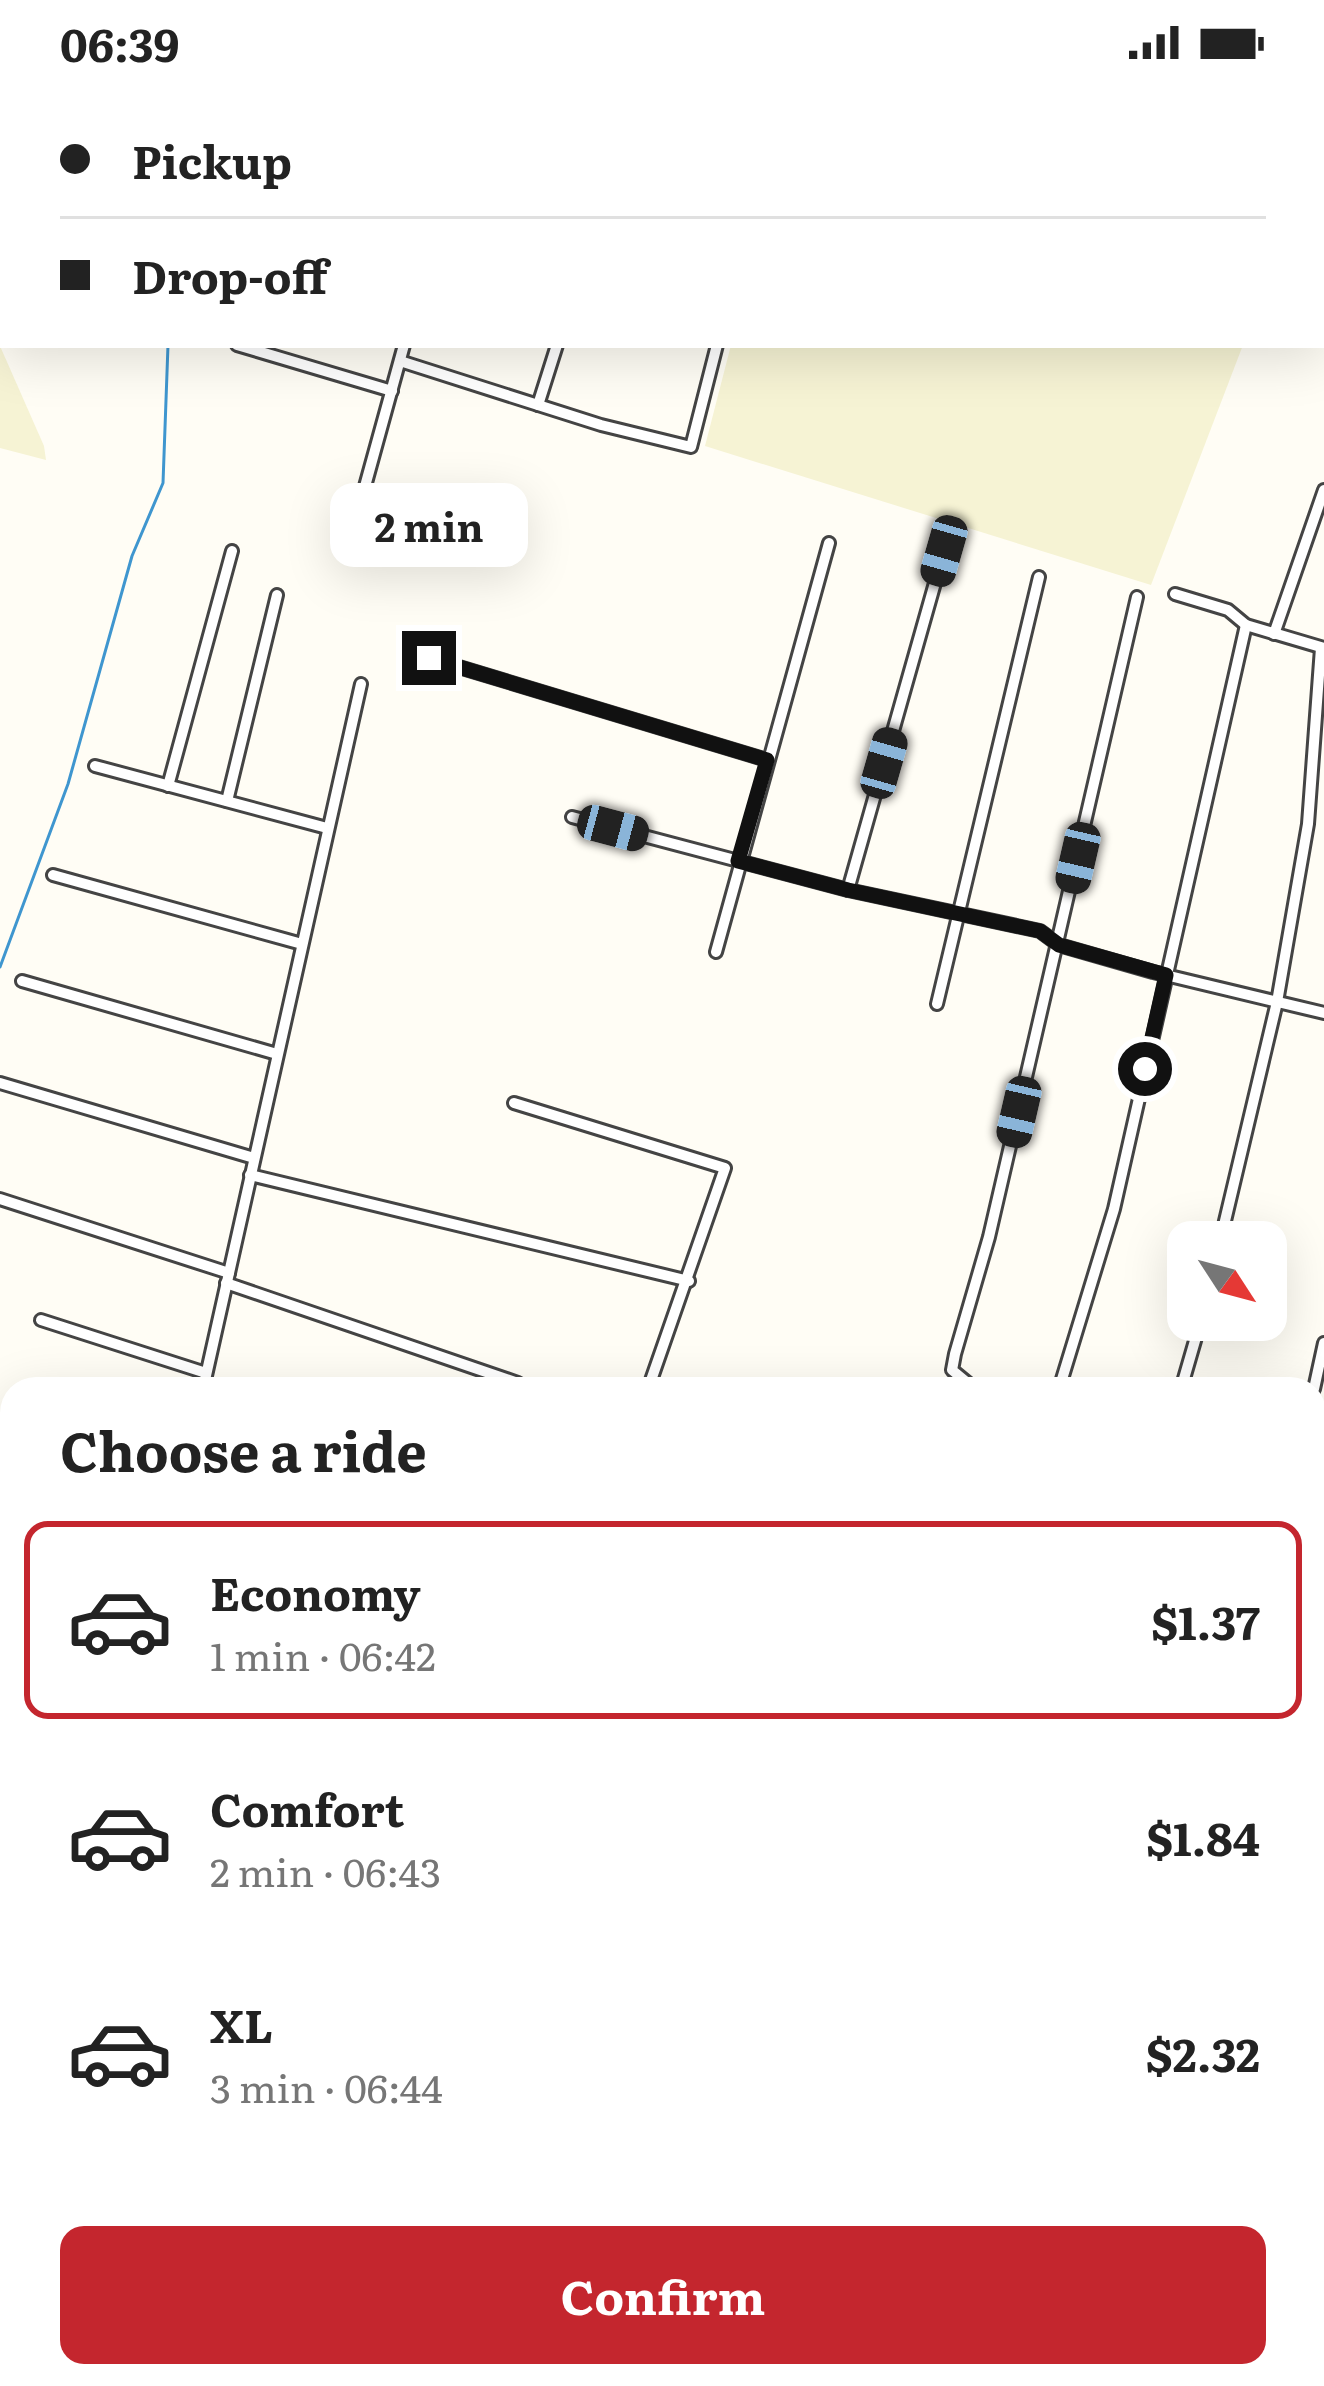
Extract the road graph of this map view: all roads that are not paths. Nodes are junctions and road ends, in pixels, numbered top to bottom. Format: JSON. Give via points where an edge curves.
{"nodes":[{"id":1,"x":247,"y":348,"type":"edge"},
{"id":2,"x":403,"y":348,"type":"edge"},
{"id":3,"x":556,"y":348,"type":"edge"},
{"id":4,"x":716,"y":348,"type":"edge"},
{"id":5,"x":400,"y":361,"type":"junction"},
{"id":6,"x":392,"y":391,"type":"junction"},
{"id":7,"x":538,"y":405,"type":"junction"},
{"id":8,"x":1324,"y":490,"type":"edge"},
{"id":9,"x":829,"y":543,"type":"dead end"},
{"id":10,"x":348,"y":548,"type":"dead end"},
{"id":11,"x":232,"y":551,"type":"dead end"},
{"id":12,"x":944,"y":551,"type":"dead end"},
{"id":13,"x":1039,"y":577,"type":"dead end"},
{"id":14,"x":277,"y":595,"type":"dead end"},
{"id":15,"x":1175,"y":595,"type":"dead end"},
{"id":16,"x":1137,"y":597,"type":"dead end"},
{"id":17,"x":1246,"y":625,"type":"junction"},
{"id":18,"x":1274,"y":634,"type":"junction"},
{"id":19,"x":1323,"y":648,"type":"edge"},
{"id":20,"x":429,"y":658,"type":"dead end"},
{"id":21,"x":361,"y":683,"type":"dead end"},
{"id":22,"x":767,"y":760,"type":"junction"},
{"id":23,"x":95,"y":766,"type":"dead end"},
{"id":24,"x":168,"y":786,"type":"junction"},
{"id":25,"x":227,"y":801,"type":"junction"},
{"id":26,"x":572,"y":817,"type":"dead end"},
{"id":27,"x":327,"y":828,"type":"junction"},
{"id":28,"x":738,"y":861,"type":"junction"},
{"id":29,"x":53,"y":875,"type":"dead end"},
{"id":30,"x":848,"y":890,"type":"junction"},
{"id":31,"x":956,"y":913,"type":"junction"},
{"id":32,"x":302,"y":944,"type":"junction"},
{"id":33,"x":1059,"y":945,"type":"junction"},
{"id":34,"x":716,"y":952,"type":"dead end"},
{"id":35,"x":1166,"y":975,"type":"junction"},
{"id":36,"x":22,"y":981,"type":"dead end"},
{"id":37,"x":1277,"y":1002,"type":"junction"},
{"id":38,"x":937,"y":1004,"type":"dead end"},
{"id":39,"x":1324,"y":1012,"type":"edge"},
{"id":40,"x":277,"y":1054,"type":"junction"},
{"id":41,"x":0,"y":1083,"type":"edge"},
{"id":42,"x":514,"y":1102,"type":"dead end"},
{"id":43,"x":254,"y":1159,"type":"junction"},
{"id":44,"x":250,"y":1175,"type":"junction"},
{"id":45,"x":0,"y":1198,"type":"edge"},
{"id":46,"x":1225,"y":1221,"type":"edge"},
{"id":47,"x":227,"y":1278,"type":"junction"},
{"id":48,"x":689,"y":1281,"type":"junction"},
{"id":49,"x":41,"y":1320,"type":"dead end"},
{"id":50,"x":1195,"y":1341,"type":"edge"},
{"id":51,"x":1324,"y":1343,"type":"edge"},
{"id":52,"x":206,"y":1373,"type":"junction"},
{"id":53,"x":206,"y":1377,"type":"edge"},
{"id":54,"x":501,"y":1377,"type":"edge"},
{"id":55,"x":653,"y":1377,"type":"edge"},
{"id":56,"x":960,"y":1377,"type":"edge"},
{"id":57,"x":1063,"y":1377,"type":"edge"},
{"id":58,"x":1184,"y":1377,"type":"edge"},
{"id":59,"x":1317,"y":1377,"type":"edge"}],
"edges":[{"from":1,"to":6,"type":"street"},
{"from":2,"to":5,"type":"street"},
{"from":3,"to":7,"type":"street"},
{"from":4,"to":7,"type":"street","via":[[691,447]]},
{"from":5,"to":6,"type":"street"},
{"from":5,"to":7,"type":"street"},
{"from":6,"to":10,"type":"street"},
{"from":8,"to":18,"type":"street"},
{"from":9,"to":22,"type":"street"},
{"from":11,"to":24,"type":"street"},
{"from":12,"to":30,"type":"street"},
{"from":13,"to":31,"type":"street"},
{"from":14,"to":25,"type":"street"},
{"from":15,"to":17,"type":"street","via":[[1228,610]]},
{"from":16,"to":33,"type":"street"},
{"from":17,"to":18,"type":"street"},
{"from":17,"to":35,"type":"street"},
{"from":18,"to":19,"type":"street"},
{"from":19,"to":37,"type":"street","via":[[1308,824]]},
{"from":20,"to":22,"type":"street"},
{"from":21,"to":27,"type":"street"},
{"from":22,"to":28,"type":"street"},
{"from":23,"to":24,"type":"street"},
{"from":24,"to":25,"type":"street"},
{"from":25,"to":27,"type":"street"},
{"from":26,"to":28,"type":"street"},
{"from":27,"to":32,"type":"street"},
{"from":28,"to":30,"type":"street"},
{"from":28,"to":34,"type":"street"},
{"from":29,"to":32,"type":"street"},
{"from":30,"to":31,"type":"street"},
{"from":31,"to":33,"type":"street","via":[[1040,931]]},
{"from":31,"to":38,"type":"street"},
{"from":32,"to":40,"type":"street"},
{"from":33,"to":35,"type":"street"},
{"from":33,"to":56,"type":"street","via":[[955,1354],[952,1370]]},
{"from":35,"to":37,"type":"street"},
{"from":35,"to":57,"type":"street","via":[[1114,1209]]},
{"from":36,"to":40,"type":"street"},
{"from":37,"to":39,"type":"street"},
{"from":37,"to":46,"type":"street"},
{"from":40,"to":43,"type":"street"},
{"from":41,"to":43,"type":"street"},
{"from":42,"to":48,"type":"street","via":[[725,1168]]},
{"from":43,"to":44,"type":"street"},
{"from":44,"to":47,"type":"street"},
{"from":44,"to":48,"type":"street"},
{"from":45,"to":47,"type":"street"},
{"from":47,"to":52,"type":"street"},
{"from":47,"to":54,"type":"street"},
{"from":48,"to":55,"type":"street"},
{"from":49,"to":52,"type":"street"},
{"from":50,"to":58,"type":"street"},
{"from":51,"to":59,"type":"street"},
{"from":52,"to":53,"type":"street"}]}
